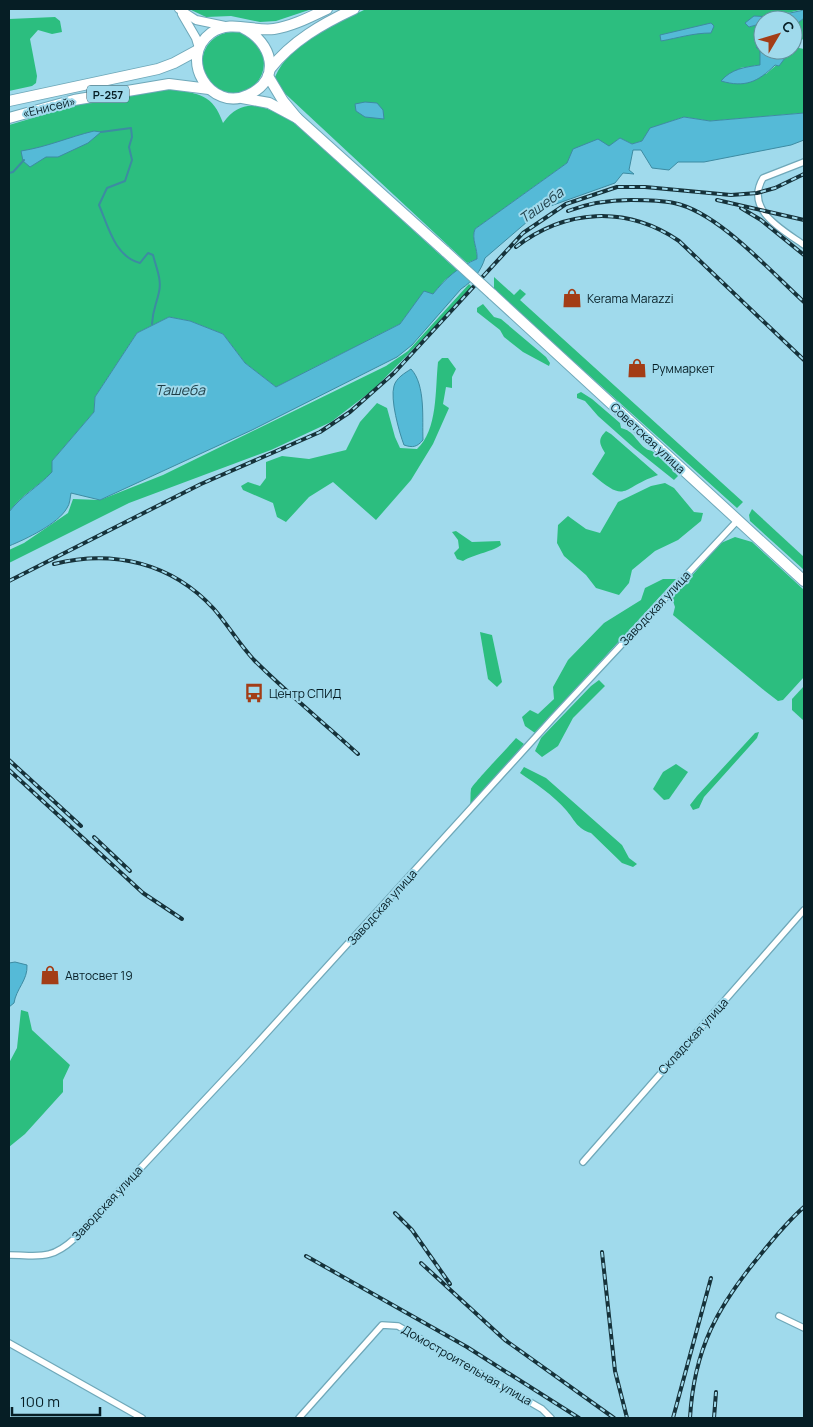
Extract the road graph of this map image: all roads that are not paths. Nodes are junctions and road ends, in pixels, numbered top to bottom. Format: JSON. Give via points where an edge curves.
{"nodes":[{"id":1,"x":179,"y":9,"type":"edge"},
{"id":2,"x":327,"y":9,"type":"edge"},
{"id":3,"x":354,"y":9,"type":"edge"},
{"id":4,"x":227,"y":26,"type":"junction"},
{"id":5,"x":243,"y":28,"type":"junction"},
{"id":6,"x":198,"y":49,"type":"junction"},
{"id":7,"x":269,"y":72,"type":"junction"},
{"id":8,"x":209,"y":89,"type":"junction"},
{"id":9,"x":241,"y":98,"type":"junction"},
{"id":10,"x":9,"y":101,"type":"edge"},
{"id":11,"x":9,"y":118,"type":"edge"},
{"id":12,"x":297,"y":118,"type":"junction"},
{"id":13,"x":804,"y":162,"type":"edge"},
{"id":14,"x":804,"y":246,"type":"edge"},
{"id":15,"x":737,"y":520,"type":"junction"},
{"id":16,"x":804,"y":582,"type":"edge"},
{"id":17,"x":804,"y":910,"type":"edge"},
{"id":18,"x":583,"y":1162,"type":"dead end"},
{"id":19,"x":9,"y":1255,"type":"edge"},
{"id":20,"x":779,"y":1316,"type":"dead end"},
{"id":21,"x":804,"y":1328,"type":"edge"},
{"id":22,"x":9,"y":1343,"type":"edge"},
{"id":23,"x":142,"y":1418,"type":"edge"},
{"id":24,"x":299,"y":1418,"type":"edge"},
{"id":25,"x":551,"y":1418,"type":"edge"}],
"edges":[{"from":1,"to":4,"type":"street","via":[[196,20]]},
{"from":1,"to":6,"type":"street","via":[[190,25]]},
{"from":2,"to":5,"type":"main road","via":[[280,28]]},
{"from":3,"to":7,"type":"main road","via":[[298,40],[282,52]]},
{"from":4,"to":5,"type":"main road"},
{"from":4,"to":6,"type":"main road","name":"«Енисей»","number":"Р-257","via":[[210,33]]},
{"from":5,"to":7,"type":"main road","via":[[253,32],[264,45],[270,60]]},
{"from":6,"to":8,"type":"main road","via":[[198,71]]},
{"from":6,"to":10,"type":"main road","name":"«Енисей»","number":"Р-257","via":[[158,69]]},
{"from":7,"to":9,"type":"main road","via":[[255,91]]},
{"from":7,"to":12,"type":"main road","via":[[283,101]]},
{"from":8,"to":9,"type":"main road","name":"«Енисей»","number":"Р-257","via":[[225,98]]},
{"from":8,"to":11,"type":"main road","name":"«Енисей»","number":"Р-257","via":[[169,84],[74,100]]},
{"from":9,"to":12,"type":"main road","name":"«Енисей»","via":[[269,104]]},
{"from":12,"to":15,"type":"main road","name":"Советская улица","bridge":true},
{"from":13,"to":14,"type":"street","via":[[763,178],[758,193],[766,217]]},
{"from":15,"to":16,"type":"main road","name":"Советская улица"},
{"from":15,"to":19,"type":"street","name":"Заводская улица","via":[[74,1240],[64,1249],[45,1256]]},
{"from":17,"to":18,"type":"street","name":"Складская улица"},
{"from":20,"to":21,"type":"street"},
{"from":22,"to":23,"type":"street"},
{"from":24,"to":25,"type":"street","name":"Домостроительная улица","via":[[382,1325],[390,1324],[474,1368],[542,1409]]}]}
